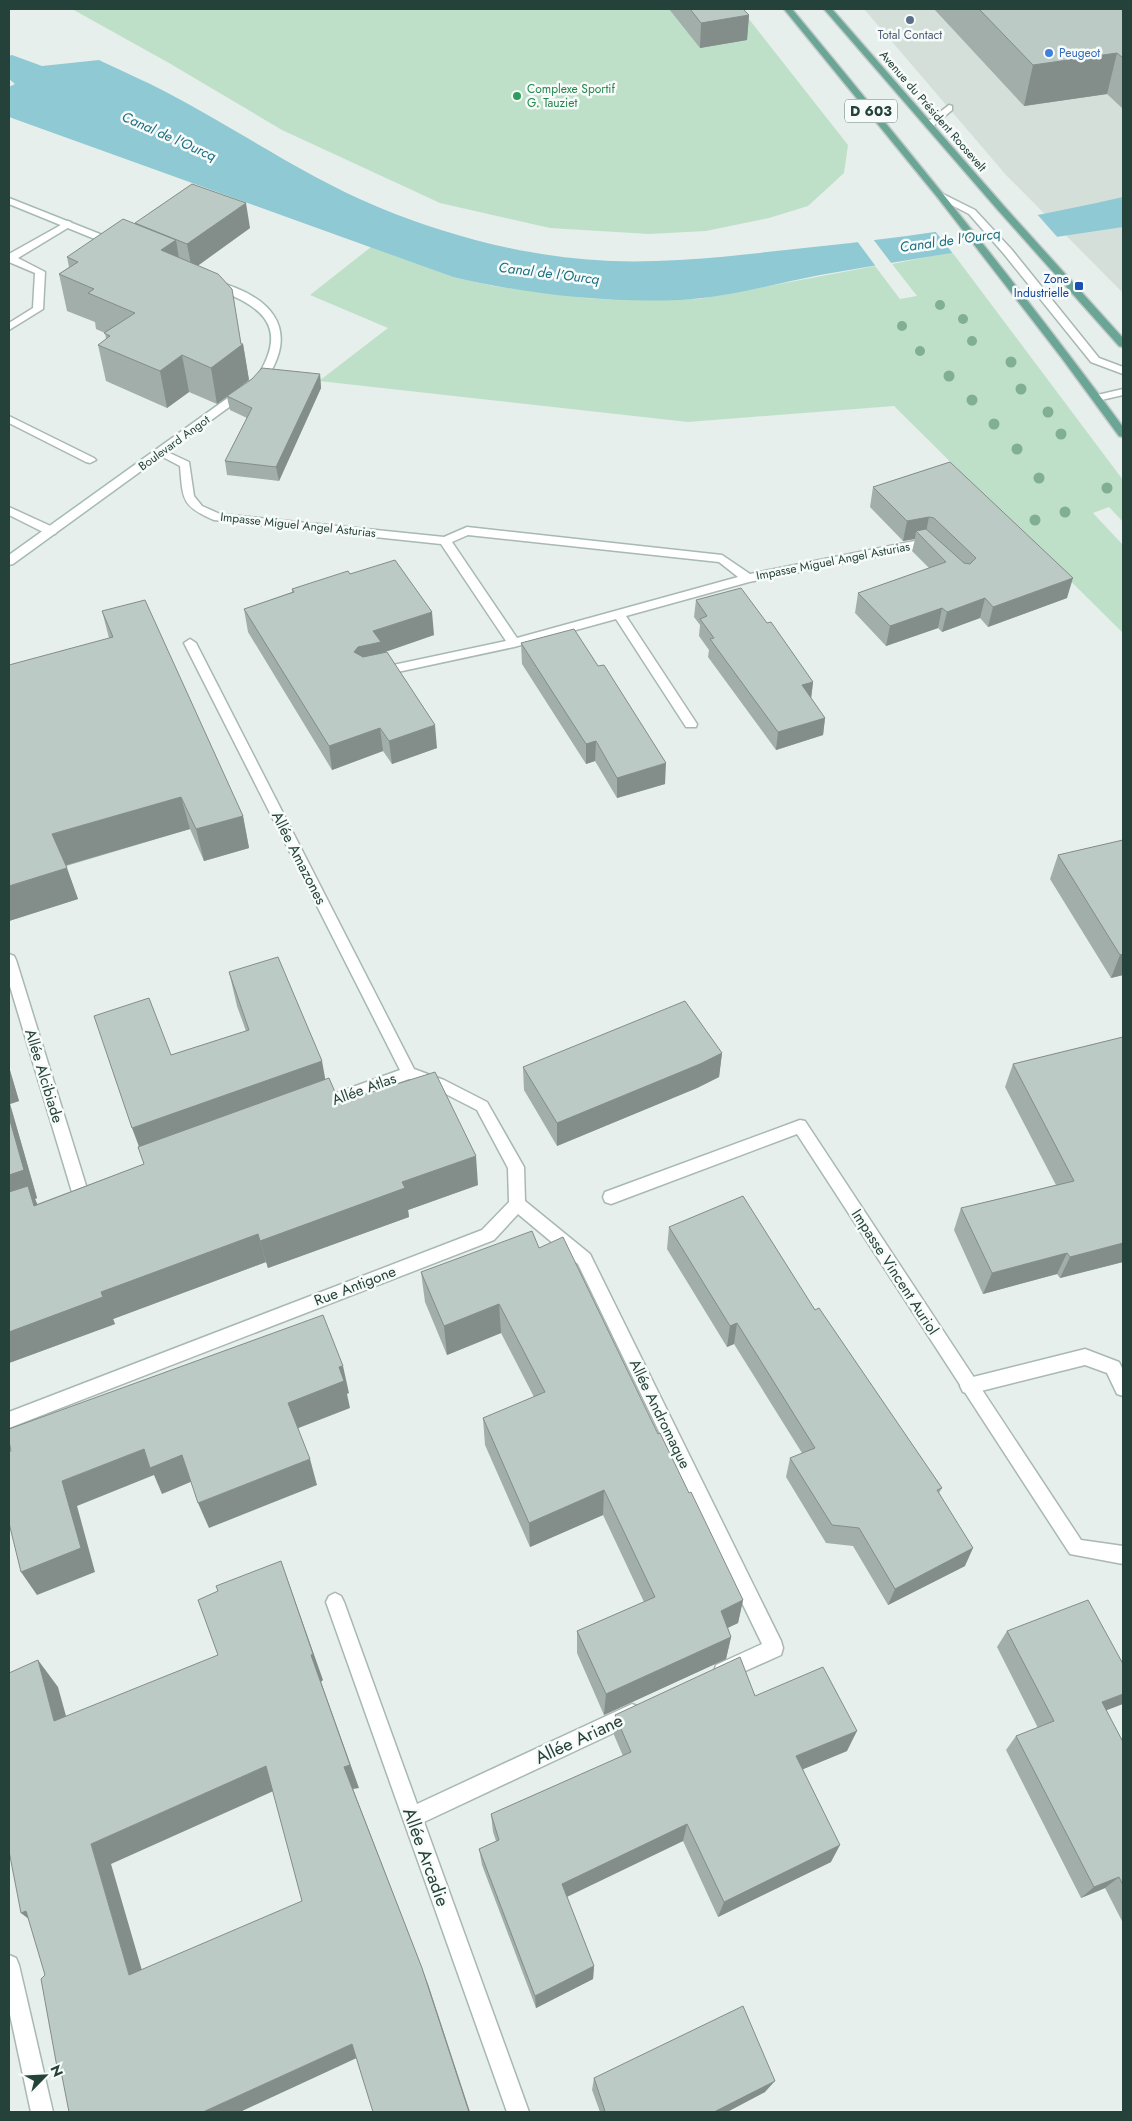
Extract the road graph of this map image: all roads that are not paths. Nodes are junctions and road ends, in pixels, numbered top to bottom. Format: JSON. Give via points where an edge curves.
{"nodes":[{"id":1,"x":788,"y":9,"type":"edge"},
{"id":2,"x":828,"y":9,"type":"edge"},
{"id":3,"x":949,"y":108,"type":"dead end"},
{"id":4,"x":929,"y":125,"type":"junction"},
{"id":5,"x":941,"y":196,"type":"junction"},
{"id":6,"x":9,"y":201,"type":"edge"},
{"id":7,"x":68,"y":224,"type":"junction"},
{"id":8,"x":126,"y":248,"type":"edge"},
{"id":9,"x":9,"y":258,"type":"edge"},
{"id":10,"x":205,"y":280,"type":"edge"},
{"id":11,"x":9,"y":327,"type":"edge"},
{"id":12,"x":1123,"y":344,"type":"edge"},
{"id":13,"x":1123,"y":371,"type":"edge"},
{"id":14,"x":1123,"y":392,"type":"edge"},
{"id":15,"x":1096,"y":398,"type":"junction"},
{"id":16,"x":9,"y":419,"type":"edge"},
{"id":17,"x":1123,"y":434,"type":"edge"},
{"id":18,"x":161,"y":452,"type":"junction"},
{"id":19,"x":90,"y":460,"type":"dead end"},
{"id":20,"x":9,"y":511,"type":"edge"},
{"id":21,"x":50,"y":531,"type":"junction"},
{"id":22,"x":444,"y":541,"type":"junction"},
{"id":23,"x":938,"y":554,"type":"edge"},
{"id":24,"x":9,"y":561,"type":"edge"},
{"id":25,"x":748,"y":578,"type":"junction"},
{"id":26,"x":618,"y":613,"type":"junction"},
{"id":27,"x":514,"y":643,"type":"junction"},
{"id":28,"x":190,"y":644,"type":"dead end"},
{"id":29,"x":365,"y":675,"type":"edge"},
{"id":30,"x":691,"y":724,"type":"dead end"},
{"id":31,"x":9,"y":960,"type":"edge"},
{"id":32,"x":409,"y":1073,"type":"junction"},
{"id":33,"x":306,"y":1110,"type":"edge"},
{"id":34,"x":99,"y":1185,"type":"edge"},
{"id":35,"x":80,"y":1192,"type":"junction"},
{"id":36,"x":611,"y":1197,"type":"dead end"},
{"id":37,"x":62,"y":1198,"type":"edge"},
{"id":38,"x":517,"y":1204,"type":"junction"},
{"id":39,"x":1118,"y":1362,"type":"edge"},
{"id":40,"x":969,"y":1386,"type":"junction"},
{"id":41,"x":1123,"y":1388,"type":"edge"},
{"id":42,"x":9,"y":1420,"type":"edge"},
{"id":43,"x":1123,"y":1555,"type":"edge"},
{"id":44,"x":335,"y":1602,"type":"dead end"},
{"id":45,"x":704,"y":1681,"type":"edge"},
{"id":46,"x":650,"y":1706,"type":"edge"},
{"id":47,"x":412,"y":1817,"type":"junction"},
{"id":48,"x":9,"y":1964,"type":"edge"},
{"id":49,"x":42,"y":2112,"type":"edge"},
{"id":50,"x":518,"y":2112,"type":"edge"}],
"edges":[{"from":1,"to":5,"type":"main road","number":"D 603"},
{"from":2,"to":4,"type":"main road","name":"Avenue du Président Roosevelt","number":"D 603"},
{"from":3,"to":4,"type":"street"},
{"from":4,"to":12,"type":"main road","name":"Avenue du Président Roosevelt","number":"D 603"},
{"from":5,"to":13,"type":"street","via":[[972,212],[1095,360]]},
{"from":5,"to":15,"type":"main road","number":"D 603"},
{"from":6,"to":7,"type":"street"},
{"from":7,"to":8,"type":"street"},
{"from":7,"to":9,"type":"street"},
{"from":9,"to":11,"type":"street","via":[[40,272],[38,309]]},
{"from":10,"to":18,"type":"street","name":"Boulevard Angot","via":[[261,306],[276,331],[277,343],[269,368],[260,379]]},
{"from":14,"to":15,"type":"street"},
{"from":15,"to":17,"type":"main road","number":"D 603"},
{"from":16,"to":19,"type":"street"},
{"from":18,"to":21,"type":"street","name":"Boulevard Angot"},
{"from":18,"to":22,"type":"street","name":"Impasse Miguel Angel Asturias","via":[[185,464],[188,496],[198,509],[218,517]]},
{"from":20,"to":21,"type":"street"},
{"from":21,"to":24,"type":"street","name":"Boulevard Angot"},
{"from":22,"to":25,"type":"street","name":"Impasse Miguel Angel Asturias","via":[[467,531],[722,559]]},
{"from":22,"to":27,"type":"street"},
{"from":23,"to":25,"type":"street","name":"Impasse Miguel Angel Asturias","via":[[925,543]]},
{"from":25,"to":26,"type":"street","name":"Impasse Miguel Angel Asturias"},
{"from":26,"to":27,"type":"street","name":"Impasse Miguel Angel Asturias"},
{"from":26,"to":30,"type":"street"},
{"from":27,"to":29,"type":"street","name":"Impasse Miguel Angel Asturias"},
{"from":28,"to":32,"type":"street","name":"Allée Amazones"},
{"from":31,"to":35,"type":"street","name":"Allée Alcibiade"},
{"from":32,"to":33,"type":"street","name":"Allée Atlas"},
{"from":32,"to":38,"type":"street","via":[[440,1084],[482,1106],[516,1167]]},
{"from":34,"to":35,"type":"street"},
{"from":35,"to":37,"type":"street"},
{"from":36,"to":40,"type":"street","name":"Impasse Vincent Auriol","via":[[800,1126]]},
{"from":38,"to":42,"type":"street","name":"Rue Antigone","via":[[488,1235]]},
{"from":38,"to":45,"type":"street","name":"Allée Andromaque","via":[[584,1259],[774,1648]]},
{"from":39,"to":40,"type":"street","via":[[1085,1358]]},
{"from":39,"to":41,"type":"street"},
{"from":40,"to":43,"type":"street","name":"Impasse Vincent Auriol","via":[[1076,1548]]},
{"from":44,"to":47,"type":"street","name":"Allée Arcadie"},
{"from":46,"to":47,"type":"street","name":"Allée Ariane"},
{"from":47,"to":50,"type":"street","name":"Allée Arcadie"},
{"from":48,"to":49,"type":"street"}]}
